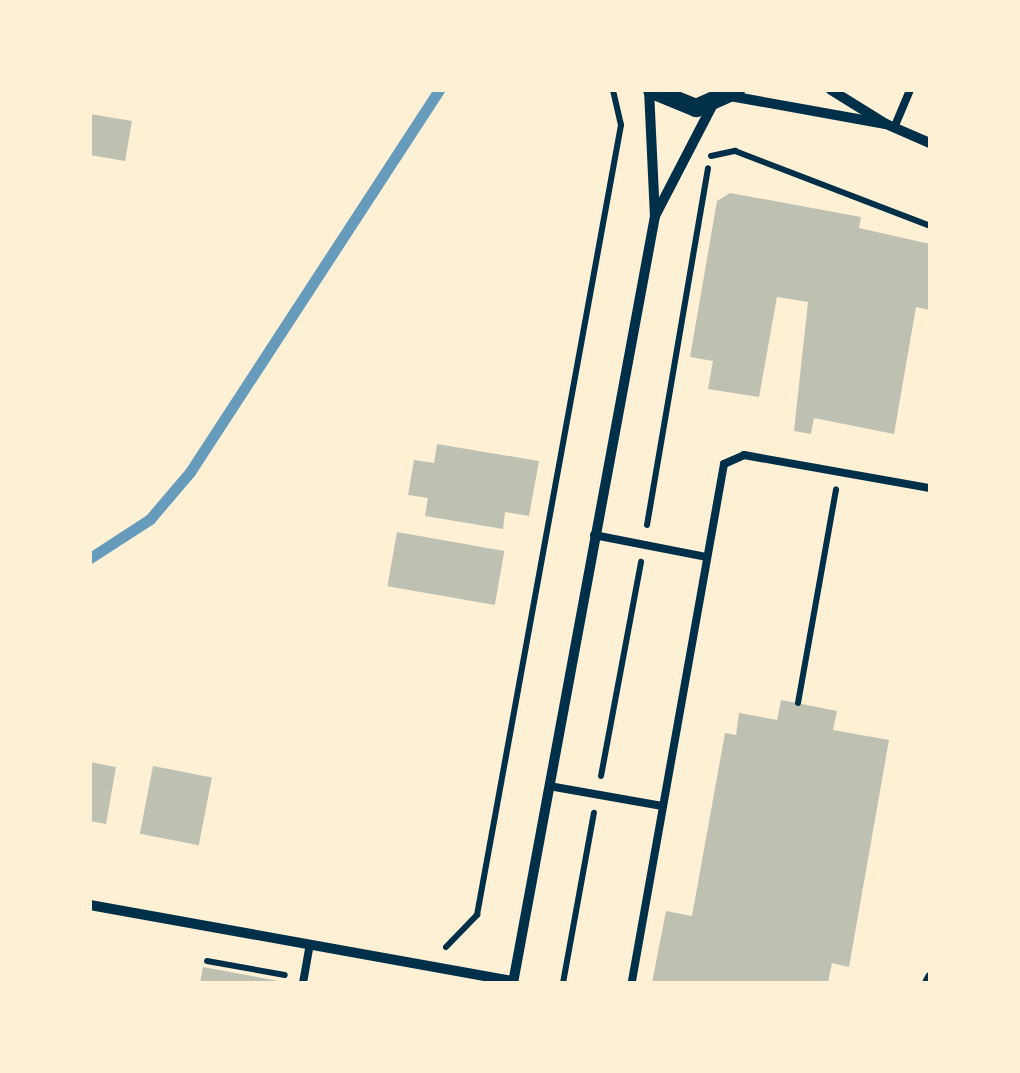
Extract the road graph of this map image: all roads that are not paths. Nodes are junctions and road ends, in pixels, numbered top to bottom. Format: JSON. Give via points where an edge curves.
{"nodes":[{"id":1,"x":651,"y":90,"type":"edge"},
{"id":2,"x":831,"y":90,"type":"edge"},
{"id":3,"x":910,"y":90,"type":"edge"},
{"id":4,"x":726,"y":97,"type":"edge"},
{"id":5,"x":890,"y":126,"type":"junction"},
{"id":6,"x":930,"y":143,"type":"edge"},
{"id":7,"x":655,"y":216,"type":"junction"},
{"id":8,"x":930,"y":488,"type":"edge"},
{"id":9,"x":594,"y":535,"type":"junction"},
{"id":10,"x":706,"y":557,"type":"junction"},
{"id":11,"x":548,"y":786,"type":"junction"},
{"id":12,"x":662,"y":806,"type":"junction"},
{"id":13,"x":90,"y":905,"type":"edge"},
{"id":14,"x":310,"y":945,"type":"junction"},
{"id":15,"x":304,"y":981,"type":"edge"},
{"id":16,"x":632,"y":981,"type":"edge"},
{"id":17,"x":513,"y":982,"type":"edge"}],
"edges":[{"from":1,"to":4,"type":"street","via":[[678,105]]},
{"from":1,"to":7,"type":"street"},
{"from":2,"to":5,"type":"street"},
{"from":3,"to":5,"type":"lane"},
{"from":4,"to":5,"type":"street"},
{"from":4,"to":7,"type":"street"},
{"from":5,"to":6,"type":"street"},
{"from":7,"to":9,"type":"street"},
{"from":8,"to":10,"type":"lane","via":[[728,457]]},
{"from":9,"to":10,"type":"lane"},
{"from":9,"to":11,"type":"street"},
{"from":10,"to":12,"type":"lane"},
{"from":11,"to":12,"type":"lane"},
{"from":11,"to":17,"type":"street"},
{"from":12,"to":16,"type":"lane"},
{"from":13,"to":14,"type":"street"},
{"from":14,"to":15,"type":"lane"},
{"from":14,"to":17,"type":"street"}]}
